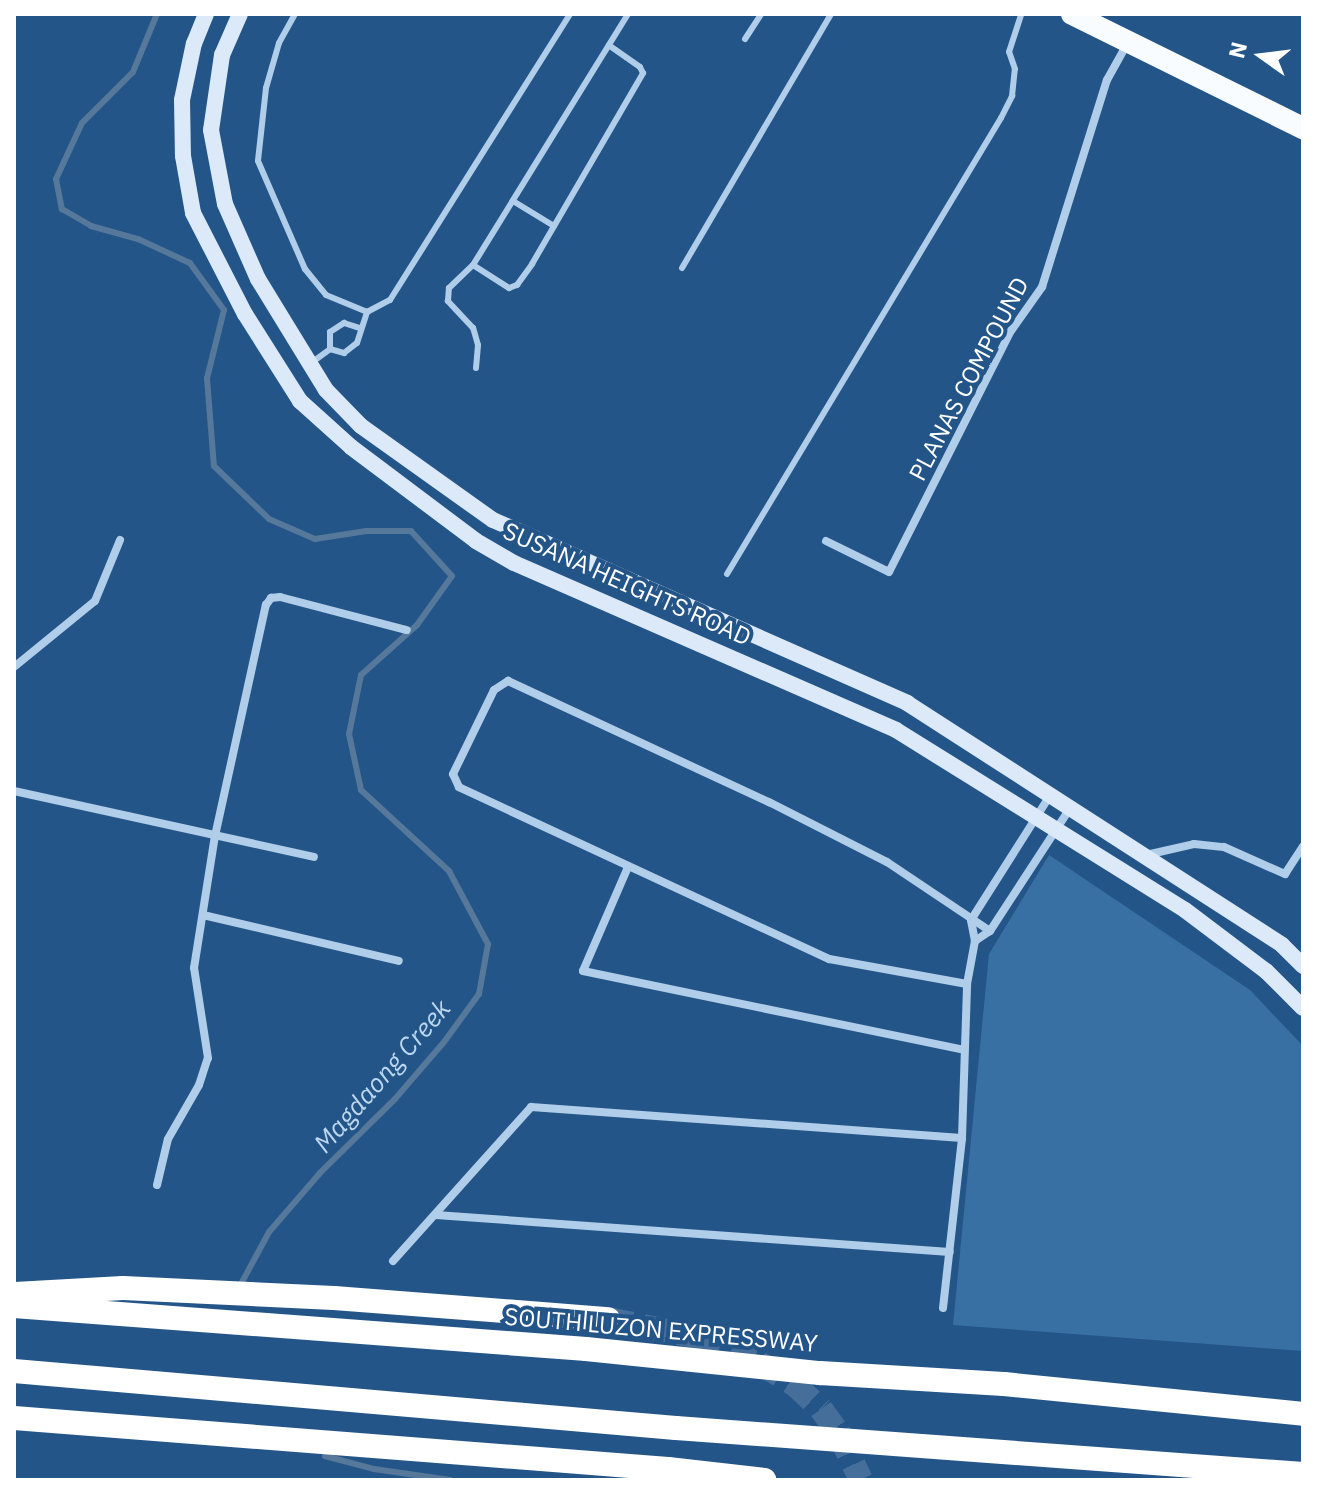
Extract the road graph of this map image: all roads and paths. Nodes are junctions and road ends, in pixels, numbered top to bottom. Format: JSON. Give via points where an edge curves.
{"nodes":[{"id":1,"x":206,"y":14,"type":"edge"},
{"id":2,"x":240,"y":14,"type":"edge"},
{"id":3,"x":295,"y":14,"type":"edge"},
{"id":4,"x":570,"y":14,"type":"edge"},
{"id":5,"x":628,"y":14,"type":"edge"},
{"id":6,"x":761,"y":14,"type":"edge"},
{"id":7,"x":831,"y":14,"type":"edge"},
{"id":8,"x":1021,"y":14,"type":"edge"},
{"id":9,"x":1072,"y":14,"type":"edge"},
{"id":10,"x":745,"y":39,"type":"dead end"},
{"id":11,"x":1127,"y":43,"type":"junction"},
{"id":12,"x":609,"y":45,"type":"junction"},
{"id":13,"x":1303,"y":128,"type":"edge"},
{"id":14,"x":513,"y":201,"type":"junction"},
{"id":15,"x":554,"y":226,"type":"junction"},
{"id":16,"x":473,"y":265,"type":"junction"},
{"id":17,"x":682,"y":268,"type":"dead end"},
{"id":18,"x":367,"y":312,"type":"junction"},
{"id":19,"x":359,"y":328,"type":"junction"},
{"id":20,"x":330,"y":349,"type":"junction"},
{"id":21,"x":310,"y":364,"type":"junction"},
{"id":22,"x":476,"y":368,"type":"dead end"},
{"id":23,"x":120,"y":540,"type":"dead end"},
{"id":24,"x":826,"y":541,"type":"dead end"},
{"id":25,"x":727,"y":574,"type":"dead end"},
{"id":26,"x":407,"y":630,"type":"dead end"},
{"id":27,"x":14,"y":667,"type":"edge"},
{"id":28,"x":14,"y":791,"type":"edge"},
{"id":29,"x":1049,"y":797,"type":"junction"},
{"id":30,"x":1069,"y":810,"type":"junction"},
{"id":31,"x":1036,"y":818,"type":"junction"},
{"id":32,"x":1054,"y":831,"type":"junction"},
{"id":33,"x":215,"y":836,"type":"junction"},
{"id":34,"x":1303,"y":846,"type":"edge"},
{"id":35,"x":1146,"y":855,"type":"junction"},
{"id":36,"x":314,"y":857,"type":"dead end"},
{"id":37,"x":628,"y":867,"type":"junction"},
{"id":38,"x":203,"y":915,"type":"junction"},
{"id":39,"x":971,"y":920,"type":"junction"},
{"id":40,"x":990,"y":931,"type":"junction"},
{"id":41,"x":975,"y":941,"type":"junction"},
{"id":42,"x":399,"y":961,"type":"dead end"},
{"id":43,"x":1303,"y":966,"type":"edge"},
{"id":44,"x":967,"y":984,"type":"junction"},
{"id":45,"x":1303,"y":1008,"type":"edge"},
{"id":46,"x":963,"y":1050,"type":"junction"},
{"id":47,"x":962,"y":1138,"type":"junction"},
{"id":48,"x":157,"y":1185,"type":"dead end"},
{"id":49,"x":436,"y":1215,"type":"junction"},
{"id":50,"x":950,"y":1252,"type":"junction"},
{"id":51,"x":393,"y":1261,"type":"dead end"},
{"id":52,"x":14,"y":1294,"type":"edge"},
{"id":53,"x":14,"y":1306,"type":"edge"},
{"id":54,"x":943,"y":1308,"type":"dead end"},
{"id":55,"x":608,"y":1319,"type":"tunnel mouth"},
{"id":56,"x":14,"y":1371,"type":"edge"},
{"id":57,"x":1303,"y":1414,"type":"edge"},
{"id":58,"x":14,"y":1418,"type":"edge"},
{"id":59,"x":668,"y":1469,"type":"junction"},
{"id":60,"x":1303,"y":1474,"type":"edge"},
{"id":61,"x":699,"y":1480,"type":"edge"},
{"id":62,"x":764,"y":1480,"type":"edge"}],
"edges":[{"from":1,"to":31,"type":"main road","name":"SUSANA HEIGHTS ROAD","via":[[182,100],[183,156],[193,213],[245,314],[300,401],[452,524],[514,563],[896,730]]},
{"from":2,"to":21,"type":"main road","name":"SUSANA HEIGHTS ROAD","via":[[216,81],[213,153],[225,204],[246,256]]},
{"from":3,"to":18,"type":"lane","via":[[279,43],[266,88],[258,161],[305,269],[326,295]]},
{"from":4,"to":18,"type":"lane","via":[[390,300]]},
{"from":5,"to":12,"type":"lane"},
{"from":6,"to":10,"type":"lane"},
{"from":7,"to":17,"type":"lane"},
{"from":8,"to":25,"type":"lane","via":[[1009,52],[1015,69],[1012,96],[1001,118]]},
{"from":9,"to":11,"type":"highway"},
{"from":11,"to":13,"type":"highway"},
{"from":11,"to":24,"type":"street","name":"PLANAS COMPOUND","via":[[1107,80],[1042,287],[1011,331],[898,558],[889,572]]},
{"from":12,"to":14,"type":"lane"},
{"from":12,"to":15,"type":"lane","via":[[643,73]]},
{"from":14,"to":15,"type":"lane"},
{"from":14,"to":16,"type":"lane"},
{"from":15,"to":16,"type":"lane","via":[[517,285],[500,285]]},
{"from":16,"to":22,"type":"lane","via":[[449,288],[448,301],[473,328]]},
{"from":18,"to":19,"type":"lane"},
{"from":19,"to":20,"type":"lane","via":[[357,343],[344,353]]},
{"from":19,"to":20,"type":"lane","via":[[344,323],[330,332]]},
{"from":20,"to":21,"type":"lane"},
{"from":21,"to":29,"type":"main road","name":"SUSANA HEIGHTS ROAD","via":[[326,390],[361,426],[493,520],[907,703]]},
{"from":23,"to":27,"type":"street","via":[[95,601]]},
{"from":26,"to":33,"type":"street","via":[[271,598]]},
{"from":28,"to":33,"type":"street"},
{"from":29,"to":30,"type":"main road","name":"SUSANA HEIGHTS ROAD"},
{"from":29,"to":31,"type":"street"},
{"from":30,"to":32,"type":"street"},
{"from":30,"to":35,"type":"main road","name":"SUSANA HEIGHTS ROAD"},
{"from":31,"to":32,"type":"main road","name":"SUSANA HEIGHTS ROAD"},
{"from":31,"to":39,"type":"street"},
{"from":32,"to":40,"type":"street"},
{"from":32,"to":45,"type":"main road","name":"SUSANA HEIGHTS ROAD","via":[[1185,910],[1266,971]]},
{"from":33,"to":36,"type":"street"},
{"from":33,"to":38,"type":"street"},
{"from":34,"to":35,"type":"street","via":[[1285,874],[1224,847],[1194,844]]},
{"from":35,"to":43,"type":"main road","name":"SUSANA HEIGHTS ROAD","via":[[1282,945]]},
{"from":37,"to":39,"type":"street","via":[[459,787],[453,774],[502,682],[754,795],[887,862]]},
{"from":37,"to":44,"type":"street","via":[[829,959]]},
{"from":37,"to":46,"type":"street","via":[[583,971]]},
{"from":38,"to":42,"type":"street"},
{"from":38,"to":48,"type":"street","via":[[194,977],[208,1058],[168,1139]]},
{"from":39,"to":40,"type":"street"},
{"from":39,"to":41,"type":"street"},
{"from":40,"to":41,"type":"street"},
{"from":41,"to":44,"type":"street"},
{"from":44,"to":46,"type":"street"},
{"from":46,"to":47,"type":"street"},
{"from":47,"to":49,"type":"street","via":[[531,1107]]},
{"from":47,"to":50,"type":"street"},
{"from":49,"to":50,"type":"street"},
{"from":49,"to":51,"type":"street"},
{"from":50,"to":54,"type":"street"},
{"from":52,"to":55,"type":"highway","via":[[123,1288]]},
{"from":53,"to":57,"type":"highway","name":"SOUTH LUZON EXPRESSWAY","via":[[1004,1384]]},
{"from":56,"to":60,"type":"highway","via":[[676,1428]]},
{"from":58,"to":59,"type":"highway"},
{"from":59,"to":61,"type":"highway"},
{"from":59,"to":62,"type":"highway"}]}
